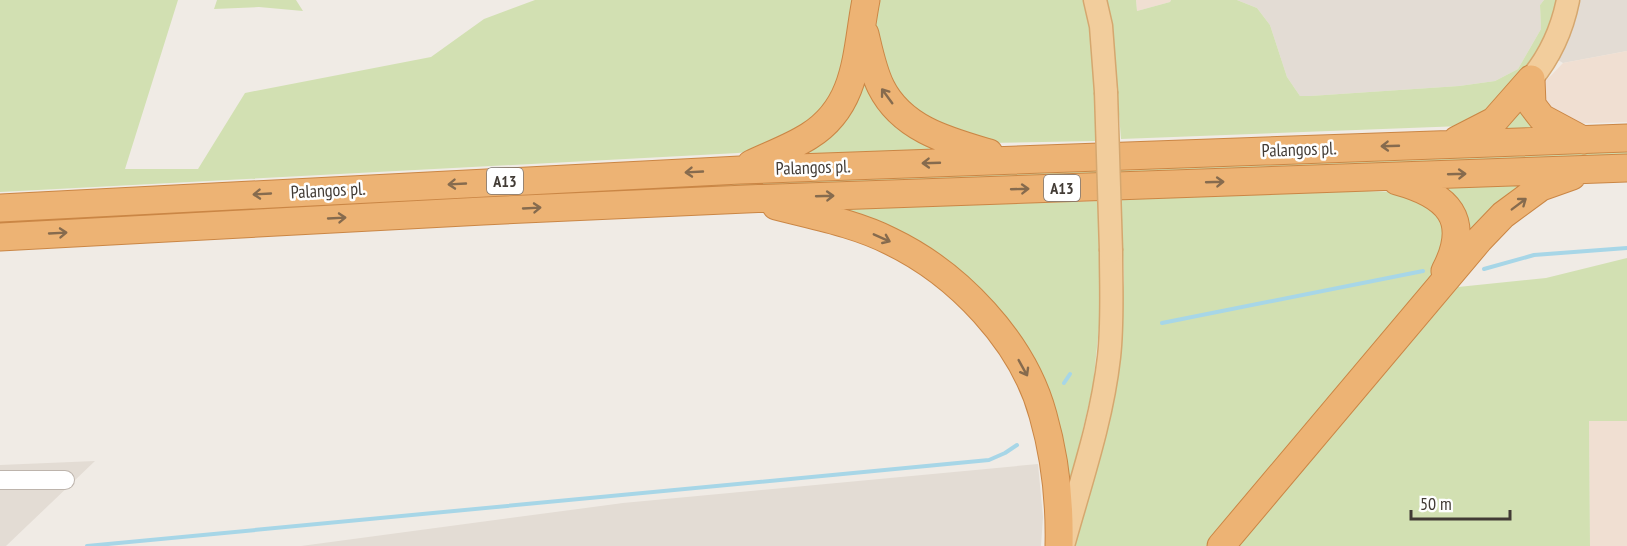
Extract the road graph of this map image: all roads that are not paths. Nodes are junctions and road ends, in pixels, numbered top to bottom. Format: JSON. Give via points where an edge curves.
{"nodes":[{"id":1,"x":866,"y":0,"type":"edge"},
{"id":2,"x":1095,"y":0,"type":"edge"},
{"id":3,"x":1568,"y":0,"type":"edge"},
{"id":4,"x":863,"y":27,"type":"junction"},
{"id":5,"x":1531,"y":79,"type":"junction"},
{"id":6,"x":1627,"y":138,"type":"edge"},
{"id":7,"x":1583,"y":140,"type":"junction"},
{"id":8,"x":1449,"y":144,"type":"junction"},
{"id":9,"x":1010,"y":160,"type":"junction"},
{"id":10,"x":1627,"y":168,"type":"edge"},
{"id":11,"x":1590,"y":169,"type":"junction"},
{"id":12,"x":740,"y":170,"type":"junction"},
{"id":13,"x":1378,"y":176,"type":"junction"},
{"id":14,"x":746,"y":199,"type":"junction"},
{"id":15,"x":0,"y":208,"type":"edge"},
{"id":16,"x":0,"y":237,"type":"edge"},
{"id":17,"x":1435,"y":291,"type":"junction"},
{"id":18,"x":0,"y":480,"type":"edge"},
{"id":19,"x":65,"y":480,"type":"dead end"},
{"id":20,"x":1061,"y":546,"type":"edge"},
{"id":21,"x":1221,"y":546,"type":"edge"}],
"edges":[{"from":1,"to":4,"type":"highway"},
{"from":2,"to":20,"type":"main road","bridge":true,"via":[[1106,92],[1112,305],[1109,359],[1101,405]]},
{"from":3,"to":5,"type":"main road","via":[[1552,50]]},
{"from":9,"to":4,"type":"highway","one_way":true,"via":[[948,141],[909,120],[880,87]]},
{"from":4,"to":12,"type":"highway","via":[[854,74],[833,114],[810,136]]},
{"from":5,"to":7,"type":"highway","via":[[1532,105],[1542,118]]},
{"from":5,"to":8,"type":"highway","via":[[1494,121]]},
{"from":6,"to":7,"type":"highway","name":"Palangos pl.","number":"A13"},
{"from":7,"to":8,"type":"highway","name":"Palangos pl.","number":"A13"},
{"from":8,"to":9,"type":"highway","name":"Palangos pl.","number":"A13","one_way":true},
{"from":9,"to":12,"type":"highway","name":"Palangos pl.","number":"A13","one_way":true},
{"from":10,"to":11,"type":"highway","name":"Palangos pl.","number":"A13"},
{"from":13,"to":11,"type":"highway","name":"Palangos pl.","number":"A13","one_way":true},
{"from":17,"to":11,"type":"highway","one_way":true,"via":[[1503,215],[1541,187]]},
{"from":12,"to":15,"type":"highway","name":"Palangos pl.","number":"A13","one_way":true},
{"from":14,"to":13,"type":"highway","name":"Palangos pl.","number":"A13","one_way":true},
{"from":13,"to":17,"type":"highway","via":[[1430,192],[1453,217],[1457,243]]},
{"from":16,"to":14,"type":"highway","name":"Palangos pl.","number":"A13","one_way":true},
{"from":14,"to":20,"type":"highway","one_way":true,"via":[[841,222],[891,241],[928,263],[988,317],[1010,345],[1043,413],[1053,461]]},
{"from":17,"to":21,"type":"highway"},
{"from":18,"to":19,"type":"street"}]}
